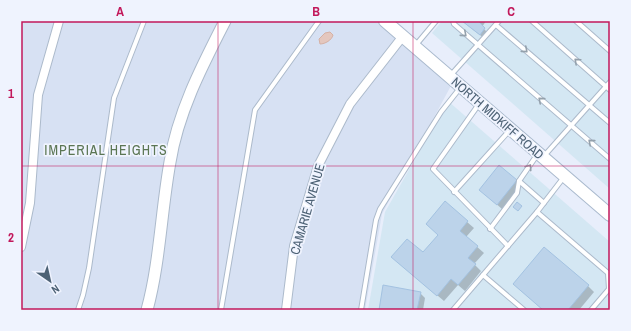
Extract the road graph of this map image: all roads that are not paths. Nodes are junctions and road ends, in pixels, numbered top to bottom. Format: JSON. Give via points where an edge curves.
{"nodes":[{"id":1,"x":60,"y":21,"type":"edge"},
{"id":2,"x":144,"y":21,"type":"edge"},
{"id":3,"x":225,"y":21,"type":"edge"},
{"id":4,"x":319,"y":21,"type":"edge"},
{"id":5,"x":386,"y":21,"type":"edge"},
{"id":6,"x":436,"y":21,"type":"edge"},
{"id":7,"x":453,"y":21,"type":"edge"},
{"id":8,"x":499,"y":21,"type":"edge"},
{"id":9,"x":532,"y":21,"type":"edge"},
{"id":10,"x":576,"y":21,"type":"edge"},
{"id":11,"x":496,"y":25,"type":"junction"},
{"id":12,"x":403,"y":36,"type":"junction"},
{"id":13,"x":478,"y":45,"type":"junction"},
{"id":14,"x":414,"y":46,"type":"junction"},
{"id":15,"x":610,"y":51,"type":"edge"},
{"id":16,"x":450,"y":76,"type":"junction"},
{"id":17,"x":610,"y":82,"type":"edge"},
{"id":18,"x":461,"y":86,"type":"junction"},
{"id":19,"x":608,"y":88,"type":"edge"},
{"id":20,"x":480,"y":102,"type":"junction"},
{"id":21,"x":589,"y":105,"type":"junction"},
{"id":22,"x":610,"y":123,"type":"edge"},
{"id":23,"x":571,"y":125,"type":"junction"},
{"id":24,"x":510,"y":129,"type":"junction"},
{"id":25,"x":541,"y":155,"type":"junction"},
{"id":26,"x":610,"y":159,"type":"edge"},
{"id":27,"x":565,"y":176,"type":"junction"},
{"id":28,"x":519,"y":181,"type":"junction"},
{"id":29,"x":454,"y":192,"type":"junction"},
{"id":30,"x":544,"y":203,"type":"junction"},
{"id":31,"x":537,"y":212,"type":"junction"},
{"id":32,"x":610,"y":215,"type":"edge"},
{"id":33,"x":490,"y":229,"type":"junction"},
{"id":34,"x":508,"y":246,"type":"junction"},
{"id":35,"x":21,"y":247,"type":"edge"},
{"id":36,"x":483,"y":275,"type":"junction"},
{"id":37,"x":78,"y":310,"type":"edge"},
{"id":38,"x":147,"y":310,"type":"edge"},
{"id":39,"x":221,"y":310,"type":"edge"},
{"id":40,"x":286,"y":310,"type":"edge"},
{"id":41,"x":361,"y":310,"type":"edge"},
{"id":42,"x":453,"y":310,"type":"edge"},
{"id":43,"x":524,"y":310,"type":"edge"},
{"id":44,"x":592,"y":310,"type":"edge"}],
"edges":[{"from":1,"to":35,"type":"street","via":[[38,96],[30,203]]},
{"from":2,"to":37,"type":"lane","via":[[114,98],[89,268],[84,295]]},
{"from":3,"to":38,"type":"street","via":[[196,78],[178,128],[170,162],[154,283]]},
{"from":4,"to":39,"type":"lane","via":[[254,110]]},
{"from":5,"to":12,"type":"main road","name":"NORTH MIDKIFF ROAD"},
{"from":6,"to":14,"type":"lane"},
{"from":7,"to":13,"type":"lane","one_way":true},
{"from":8,"to":11,"type":"lane"},
{"from":19,"to":9,"type":"lane","one_way":true},
{"from":10,"to":15,"type":"lane"},
{"from":11,"to":13,"type":"lane"},
{"from":11,"to":21,"type":"lane","one_way":true},
{"from":12,"to":14,"type":"main road","name":"NORTH MIDKIFF ROAD"},
{"from":12,"to":40,"type":"street","name":"CAMARIE AVENUE","via":[[350,104],[318,166],[294,246]]},
{"from":13,"to":16,"type":"lane"},
{"from":23,"to":13,"type":"lane","one_way":true},
{"from":14,"to":16,"type":"main road","name":"NORTH MIDKIFF ROAD"},
{"from":16,"to":18,"type":"main road","name":"NORTH MIDKIFF ROAD"},
{"from":17,"to":19,"type":"lane"},
{"from":18,"to":20,"type":"main road","name":"NORTH MIDKIFF ROAD"},
{"from":18,"to":41,"type":"lane","via":[[441,112],[380,209]]},
{"from":19,"to":21,"type":"lane"},
{"from":20,"to":24,"type":"main road","name":"NORTH MIDKIFF ROAD"},
{"from":20,"to":29,"type":"lane","via":[[432,169]]},
{"from":21,"to":22,"type":"lane"},
{"from":21,"to":23,"type":"lane"},
{"from":23,"to":25,"type":"lane"},
{"from":26,"to":23,"type":"lane","one_way":true},
{"from":24,"to":25,"type":"main road","name":"NORTH MIDKIFF ROAD"},
{"from":24,"to":29,"type":"lane"},
{"from":25,"to":27,"type":"main road","name":"NORTH MIDKIFF ROAD"},
{"from":28,"to":25,"type":"lane","one_way":true},
{"from":27,"to":30,"type":"lane"},
{"from":27,"to":32,"type":"main road","name":"NORTH MIDKIFF ROAD"},
{"from":28,"to":30,"type":"lane"},
{"from":28,"to":33,"type":"lane","via":[[517,193]]},
{"from":29,"to":33,"type":"lane"},
{"from":30,"to":31,"type":"lane"},
{"from":31,"to":34,"type":"lane"},
{"from":31,"to":44,"type":"lane","via":[[608,273],[609,290]]},
{"from":33,"to":34,"type":"lane"},
{"from":34,"to":36,"type":"lane"},
{"from":36,"to":42,"type":"lane"},
{"from":36,"to":43,"type":"lane"}]}
